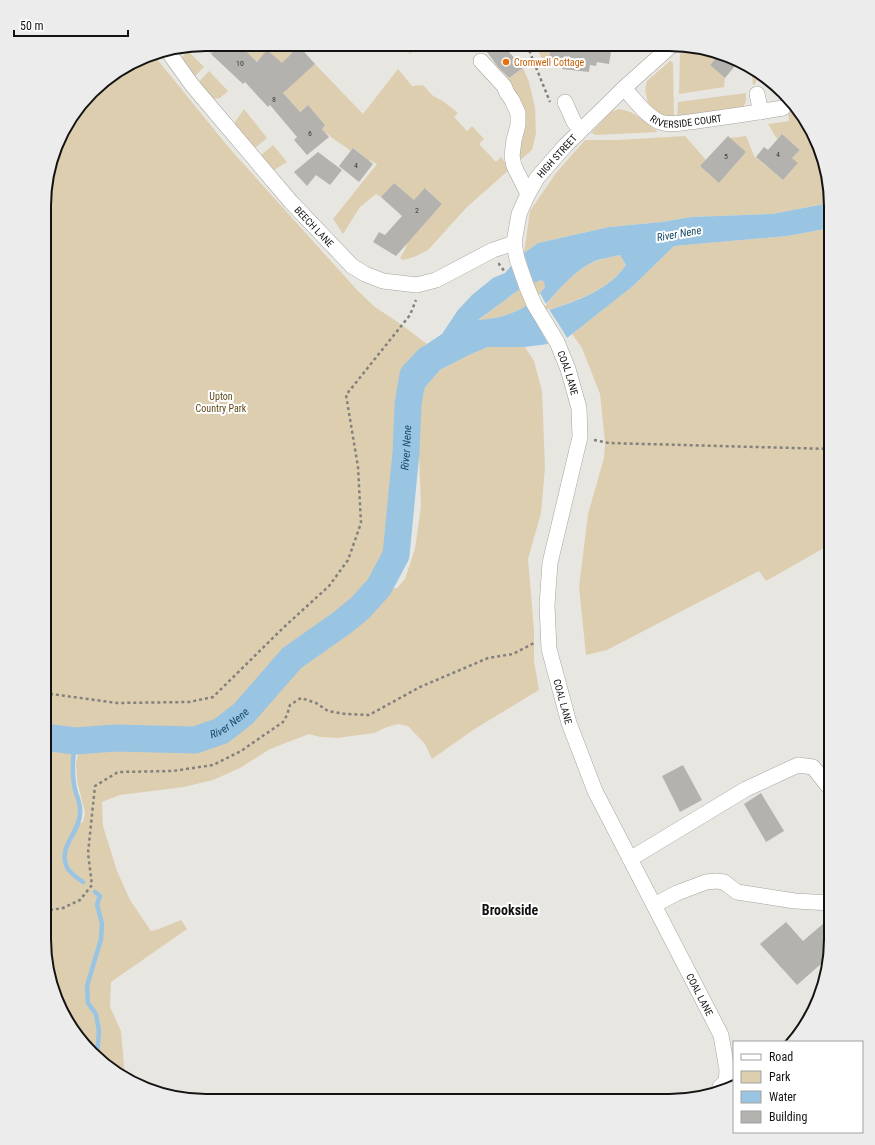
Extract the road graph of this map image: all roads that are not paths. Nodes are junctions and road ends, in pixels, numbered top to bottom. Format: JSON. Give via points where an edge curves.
{"nodes":[{"id":1,"x":665,"y":51,"type":"edge"},
{"id":2,"x":171,"y":55,"type":"edge"},
{"id":3,"x":481,"y":61,"type":"dead end"},
{"id":4,"x":624,"y":88,"type":"junction"},
{"id":5,"x":757,"y":94,"type":"dead end"},
{"id":6,"x":558,"y":104,"type":"road end"},
{"id":7,"x":783,"y":108,"type":"dead end"},
{"id":8,"x":761,"y":112,"type":"junction"},
{"id":9,"x":580,"y":130,"type":"junction"},
{"id":10,"x":528,"y":194,"type":"junction"},
{"id":11,"x":514,"y":242,"type":"junction"},
{"id":12,"x":557,"y":342,"type":"joint"},
{"id":13,"x":824,"y":781,"type":"edge"},
{"id":14,"x":630,"y":859,"type":"junction"},
{"id":15,"x":824,"y":903,"type":"edge"},
{"id":16,"x":654,"y":905,"type":"junction"},
{"id":17,"x":721,"y":1035,"type":"junction"},
{"id":18,"x":733,"y":1048,"type":"edge"},
{"id":19,"x":728,"y":1082,"type":"edge"}],
"edges":[{"from":1,"to":4,"type":"street","name":"HIGH STREET"},
{"from":2,"to":11,"type":"street","name":"BEECH LANE","via":[[192,85],[282,192],[352,266],[365,274],[383,281],[417,285],[436,280],[493,250]]},
{"from":3,"to":10,"type":"street","via":[[504,86],[518,113],[512,156],[514,166]]},
{"from":4,"to":8,"type":"street","name":"RIVERSIDE COURT","via":[[643,110],[662,122],[675,123]]},
{"from":4,"to":9,"type":"street","name":"HIGH STREET"},
{"from":5,"to":8,"type":"street"},
{"from":6,"to":9,"type":"street"},
{"from":7,"to":8,"type":"street","name":"RIVERSIDE COURT"},
{"from":9,"to":10,"type":"street","name":"HIGH STREET","via":[[537,178]]},
{"from":10,"to":11,"type":"street","name":"HIGH STREET","via":[[519,214]]},
{"from":11,"to":12,"type":"street","name":"HIGH STREET","via":[[517,259],[534,304]]},
{"from":12,"to":14,"type":"street","name":"COAL LANE","via":[[568,369],[578,408],[580,437],[550,563],[547,605],[549,648],[569,722],[595,791]]},
{"from":13,"to":14,"type":"street","via":[[813,767],[798,765],[746,789]]},
{"from":14,"to":16,"type":"street","name":"COAL LANE"},
{"from":15,"to":16,"type":"street","via":[[737,892],[724,882],[716,881],[677,893]]},
{"from":16,"to":17,"type":"street","name":"COAL LANE"},
{"from":17,"to":18,"type":"street","name":"COAL LANE"},
{"from":17,"to":19,"type":"street","name":"COAL LANE"}]}
